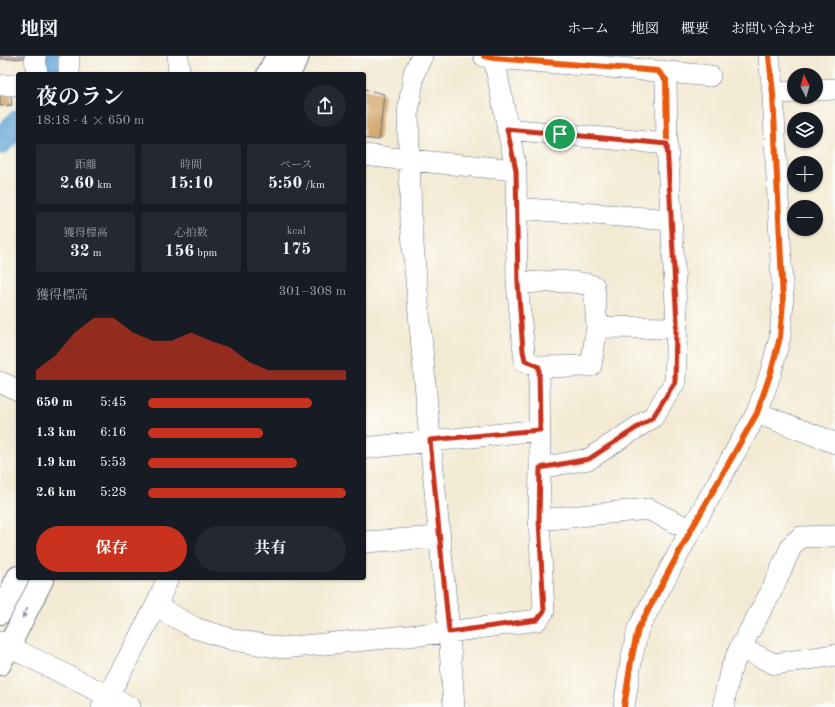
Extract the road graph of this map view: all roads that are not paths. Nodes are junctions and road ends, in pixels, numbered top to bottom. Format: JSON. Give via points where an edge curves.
{"nodes":[{"id":1,"x":35,"y":56,"type":"edge"},
{"id":2,"x":178,"y":56,"type":"edge"},
{"id":3,"x":277,"y":56,"type":"edge"},
{"id":4,"x":298,"y":56,"type":"edge"},
{"id":5,"x":422,"y":56,"type":"edge"},
{"id":6,"x":769,"y":56,"type":"edge"},
{"id":7,"x":489,"y":57,"type":"edge"},
{"id":8,"x":658,"y":71,"type":"junction"},
{"id":9,"x":37,"y":72,"type":"edge"},
{"id":10,"x":179,"y":72,"type":"edge"},
{"id":11,"x":269,"y":72,"type":"edge"},
{"id":12,"x":290,"y":72,"type":"edge"},
{"id":13,"x":710,"y":76,"type":"dead end"},
{"id":14,"x":16,"y":84,"type":"edge"},
{"id":15,"x":0,"y":85,"type":"edge"},
{"id":16,"x":835,"y":89,"type":"edge"},
{"id":17,"x":823,"y":90,"type":"edge"},
{"id":18,"x":787,"y":93,"type":"edge"},
{"id":19,"x":772,"y":94,"type":"junction"},
{"id":20,"x":507,"y":129,"type":"junction"},
{"id":21,"x":667,"y":144,"type":"junction"},
{"id":22,"x":366,"y":155,"type":"edge"},
{"id":23,"x":409,"y":160,"type":"junction"},
{"id":24,"x":516,"y":170,"type":"junction"},
{"id":25,"x":516,"y":208,"type":"junction"},
{"id":26,"x":671,"y":220,"type":"junction"},
{"id":27,"x":518,"y":283,"type":"junction"},
{"id":28,"x":597,"y":327,"type":"junction"},
{"id":29,"x":676,"y":328,"type":"junction"},
{"id":30,"x":539,"y":367,"type":"junction"},
{"id":31,"x":0,"y":382,"type":"edge"},
{"id":32,"x":16,"y":389,"type":"edge"},
{"id":33,"x":757,"y":413,"type":"junction"},
{"id":34,"x":540,"y":430,"type":"junction"},
{"id":35,"x":430,"y":440,"type":"junction"},
{"id":36,"x":835,"y":443,"type":"edge"},
{"id":37,"x":366,"y":448,"type":"edge"},
{"id":38,"x":540,"y":468,"type":"junction"},
{"id":39,"x":539,"y":520,"type":"junction"},
{"id":40,"x":691,"y":530,"type":"junction"},
{"id":41,"x":835,"y":536,"type":"edge"},
{"id":42,"x":440,"y":537,"type":"junction"},
{"id":43,"x":366,"y":542,"type":"edge"},
{"id":44,"x":17,"y":580,"type":"edge"},
{"id":45,"x":42,"y":580,"type":"edge"},
{"id":46,"x":167,"y":580,"type":"edge"},
{"id":47,"x":156,"y":606,"type":"junction"},
{"id":48,"x":0,"y":614,"type":"edge"},
{"id":49,"x":449,"y":632,"type":"junction"},
{"id":50,"x":740,"y":648,"type":"junction"},
{"id":51,"x":3,"y":650,"type":"edge"},
{"id":52,"x":835,"y":655,"type":"edge"},
{"id":53,"x":105,"y":701,"type":"edge"},
{"id":54,"x":130,"y":707,"type":"edge"},
{"id":55,"x":454,"y":707,"type":"edge"},
{"id":56,"x":624,"y":707,"type":"edge"},
{"id":57,"x":724,"y":707,"type":"edge"}],
"edges":[{"from":1,"to":9,"type":"street"},
{"from":2,"to":10,"type":"street"},
{"from":3,"to":11,"type":"highway"},
{"from":4,"to":12,"type":"highway"},
{"from":5,"to":23,"type":"street","via":[[414,73],[408,113]]},
{"from":6,"to":19,"type":"street"},
{"from":7,"to":8,"type":"street"},
{"from":7,"to":20,"type":"street"},
{"from":8,"to":13,"type":"street"},
{"from":8,"to":21,"type":"street","via":[[666,80]]},
{"from":14,"to":15,"type":"street"},
{"from":16,"to":17,"type":"street"},
{"from":18,"to":19,"type":"street"},
{"from":19,"to":33,"type":"street","via":[[783,302],[780,337]]},
{"from":20,"to":21,"type":"street"},
{"from":20,"to":24,"type":"street"},
{"from":21,"to":26,"type":"street"},
{"from":22,"to":23,"type":"street"},
{"from":23,"to":24,"type":"street"},
{"from":23,"to":35,"type":"street"},
{"from":24,"to":25,"type":"street"},
{"from":25,"to":26,"type":"street"},
{"from":25,"to":27,"type":"street"},
{"from":26,"to":29,"type":"street"},
{"from":27,"to":28,"type":"street","via":[[583,283],[594,286]]},
{"from":27,"to":30,"type":"street","via":[[525,360]]},
{"from":28,"to":29,"type":"street"},
{"from":28,"to":30,"type":"street","via":[[591,366]]},
{"from":29,"to":38,"type":"street","via":[[675,382],[653,417],[589,459]]},
{"from":30,"to":34,"type":"street"},
{"from":31,"to":32,"type":"street"},
{"from":33,"to":36,"type":"street"},
{"from":33,"to":40,"type":"street"},
{"from":34,"to":35,"type":"street"},
{"from":34,"to":38,"type":"street"},
{"from":35,"to":37,"type":"street"},
{"from":35,"to":42,"type":"street"},
{"from":38,"to":39,"type":"street"},
{"from":39,"to":40,"type":"street","via":[[648,509]]},
{"from":39,"to":49,"type":"street","via":[[544,611],[537,620]]},
{"from":40,"to":56,"type":"street","via":[[638,629]]},
{"from":41,"to":50,"type":"street","via":[[801,537],[792,545],[771,592]]},
{"from":42,"to":43,"type":"street"},
{"from":42,"to":49,"type":"street"},
{"from":44,"to":48,"type":"highway"},
{"from":45,"to":51,"type":"highway","one_way":true},
{"from":46,"to":47,"type":"street"},
{"from":47,"to":49,"type":"street","via":[[195,628],[234,640],[282,648]]},
{"from":47,"to":53,"type":"street"},
{"from":49,"to":55,"type":"street"},
{"from":50,"to":52,"type":"street","via":[[775,664]]},
{"from":50,"to":57,"type":"street","via":[[730,672]]},
{"from":51,"to":53,"type":"street"},
{"from":53,"to":54,"type":"street"}]}
